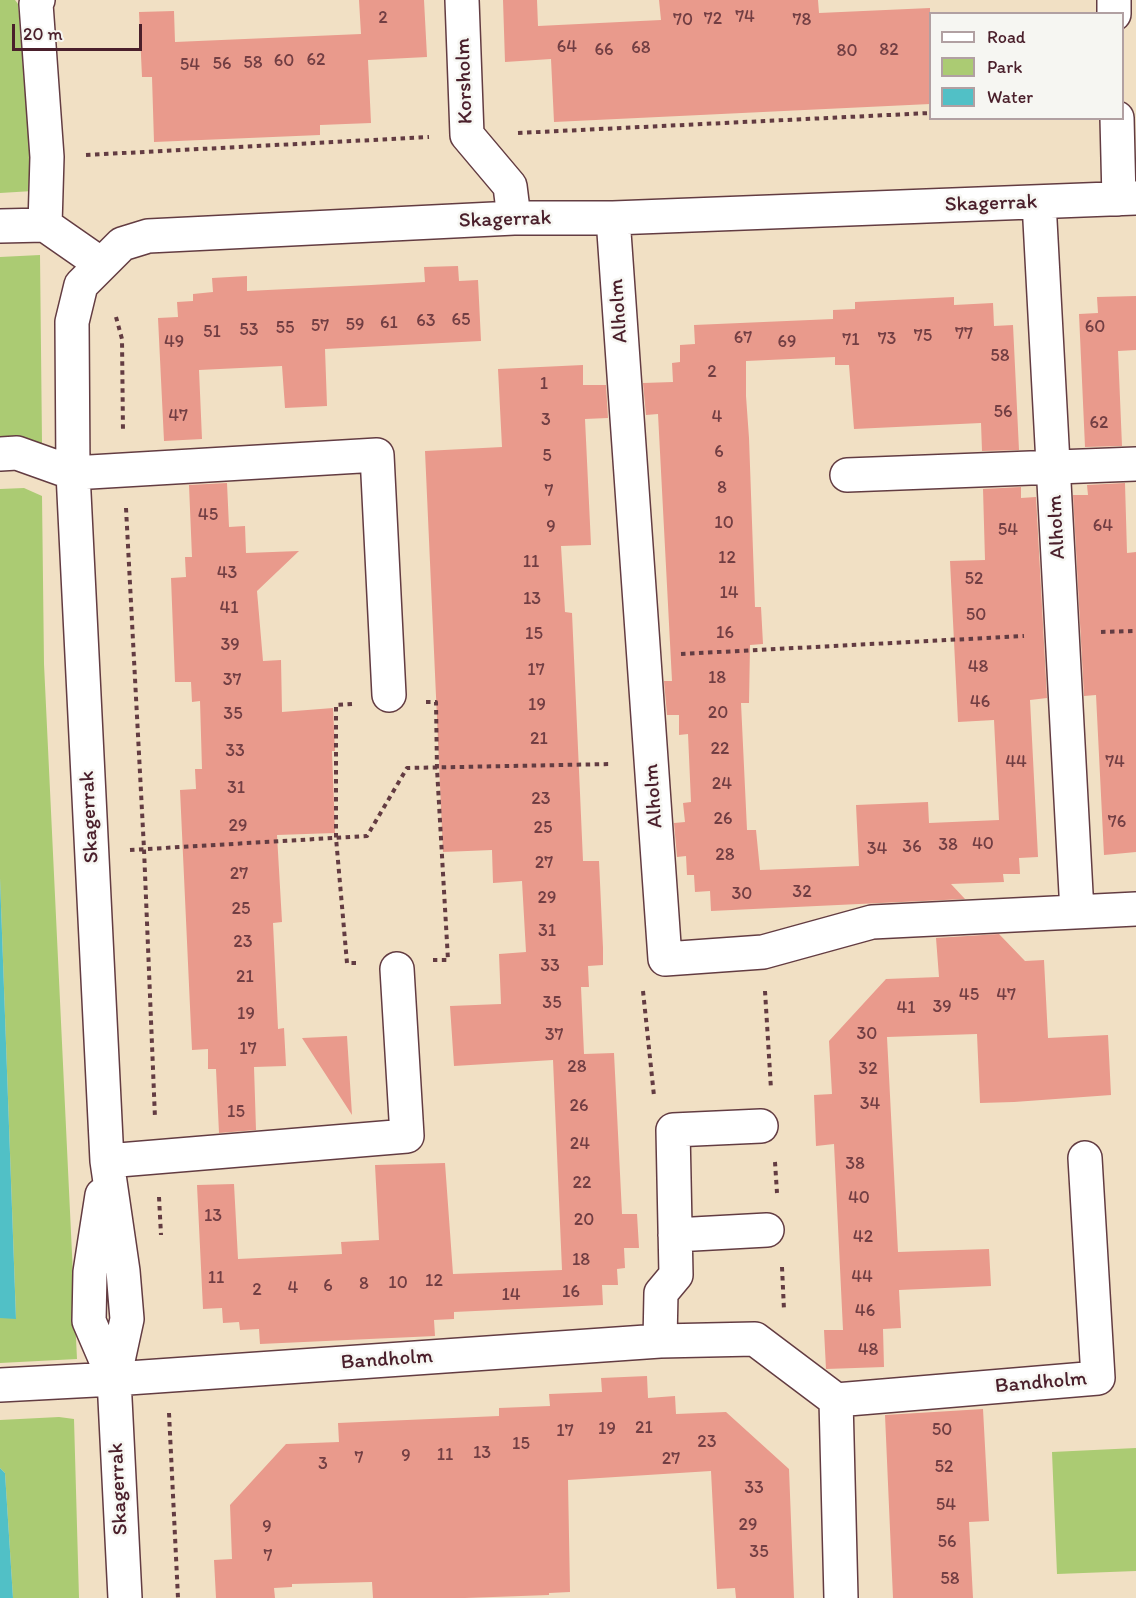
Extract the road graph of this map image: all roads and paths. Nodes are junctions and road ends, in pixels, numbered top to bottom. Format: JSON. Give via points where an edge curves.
{"nodes":[{"id":1,"x":38,"y":0,"type":"edge"},
{"id":2,"x":462,"y":0,"type":"edge"},
{"id":3,"x":1117,"y":120,"type":"edge"},
{"id":4,"x":1127,"y":199,"type":"edge"},
{"id":5,"x":1039,"y":202,"type":"junction"},
{"id":6,"x":514,"y":218,"type":"junction"},
{"id":7,"x":612,"y":218,"type":"junction"},
{"id":8,"x":45,"y":225,"type":"junction"},
{"id":9,"x":0,"y":226,"type":"edge"},
{"id":10,"x":101,"y":264,"type":"junction"},
{"id":11,"x":0,"y":454,"type":"edge"},
{"id":12,"x":1136,"y":464,"type":"edge"},
{"id":13,"x":1054,"y":466,"type":"junction"},
{"id":14,"x":123,"y":470,"type":"junction"},
{"id":15,"x":73,"y":472,"type":"junction"},
{"id":16,"x":847,"y":475,"type":"dead end"},
{"id":17,"x":1136,"y":630,"type":"edge"},
{"id":18,"x":1063,"y":634,"type":"junction"},
{"id":19,"x":644,"y":656,"type":"junction"},
{"id":20,"x":388,"y":698,"type":"junction"},
{"id":21,"x":651,"y":763,"type":"junction"},
{"id":22,"x":437,"y":769,"type":"junction"},
{"id":23,"x":336,"y":838,"type":"junction"},
{"id":24,"x":144,"y":849,"type":"junction"},
{"id":25,"x":92,"y":852,"type":"junction"},
{"id":26,"x":1136,"y":909,"type":"edge"},
{"id":27,"x":1077,"y":912,"type":"junction"},
{"id":28,"x":665,"y":959,"type":"junction"},
{"id":29,"x":397,"y":965,"type":"junction"},
{"id":30,"x":761,"y":1126,"type":"dead end"},
{"id":31,"x":674,"y":1130,"type":"junction"},
{"id":32,"x":157,"y":1157,"type":"junction"},
{"id":33,"x":1086,"y":1158,"type":"dead end"},
{"id":34,"x":107,"y":1161,"type":"junction"},
{"id":35,"x":767,"y":1230,"type":"dead end"},
{"id":36,"x":675,"y":1235,"type":"junction"},
{"id":37,"x":161,"y":1237,"type":"dead end"},
{"id":38,"x":660,"y":1341,"type":"junction"},
{"id":39,"x":167,"y":1375,"type":"junction"},
{"id":40,"x":114,"y":1379,"type":"junction"},
{"id":41,"x":0,"y":1385,"type":"edge"},
{"id":42,"x":836,"y":1400,"type":"junction"},
{"id":43,"x":125,"y":1598,"type":"edge"},
{"id":44,"x":178,"y":1598,"type":"edge"},
{"id":45,"x":841,"y":1598,"type":"edge"}],
"edges":[{"from":1,"to":8,"type":"street","via":[[47,156]]},
{"from":2,"to":6,"type":"street","name":"Korsholm","via":[[467,135],[510,186]]},
{"from":3,"to":4,"type":"street"},
{"from":4,"to":5,"type":"street","name":"Skagerrak"},
{"from":5,"to":7,"type":"street","name":"Skagerrak"},
{"from":5,"to":13,"type":"street","name":"Alholm"},
{"from":6,"to":7,"type":"street","name":"Skagerrak"},
{"from":6,"to":10,"type":"street","name":"Skagerrak","via":[[148,236],[122,244]]},
{"from":7,"to":19,"type":"street","name":"Alholm"},
{"from":8,"to":9,"type":"street"},
{"from":8,"to":10,"type":"street"},
{"from":10,"to":14,"type":"path","via":[[122,339]]},
{"from":10,"to":15,"type":"street","name":"Skagerrak","via":[[81,285],[72,322]]},
{"from":11,"to":15,"type":"street","via":[[17,453]]},
{"from":12,"to":13,"type":"street","name":"Alholm"},
{"from":13,"to":16,"type":"street","name":"Alholm"},
{"from":13,"to":18,"type":"street","name":"Alholm"},
{"from":14,"to":15,"type":"street"},
{"from":14,"to":20,"type":"street","via":[[377,455]]},
{"from":14,"to":24,"type":"path"},
{"from":15,"to":25,"type":"street","name":"Skagerrak"},
{"from":17,"to":18,"type":"path"},
{"from":18,"to":19,"type":"path"},
{"from":18,"to":27,"type":"street","name":"Alholm"},
{"from":19,"to":21,"type":"street","name":"Alholm"},
{"from":20,"to":22,"type":"path","via":[[436,702]]},
{"from":20,"to":23,"type":"path","via":[[336,705]]},
{"from":21,"to":22,"type":"path"},
{"from":21,"to":28,"type":"street","name":"Alholm"},
{"from":22,"to":23,"type":"path","via":[[407,768],[367,836]]},
{"from":22,"to":29,"type":"path","via":[[448,960]]},
{"from":23,"to":24,"type":"path"},
{"from":23,"to":29,"type":"path","via":[[347,963]]},
{"from":24,"to":25,"type":"path"},
{"from":24,"to":32,"type":"path"},
{"from":25,"to":34,"type":"street","name":"Skagerrak"},
{"from":26,"to":27,"type":"street"},
{"from":27,"to":28,"type":"street","via":[[872,922],[762,952]]},
{"from":28,"to":31,"type":"path","via":[[643,992],[657,1118]]},
{"from":29,"to":32,"type":"street","via":[[406,1136]]},
{"from":30,"to":31,"type":"street"},
{"from":31,"to":36,"type":"street"},
{"from":32,"to":34,"type":"street"},
{"from":32,"to":37,"type":"path"},
{"from":33,"to":42,"type":"street","name":"Bandholm","via":[[1098,1378]]},
{"from":34,"to":40,"type":"street","name":"Skagerrak","via":[[127,1319]]},
{"from":35,"to":36,"type":"street"},
{"from":36,"to":38,"type":"street","via":[[676,1275],[661,1293]]},
{"from":38,"to":39,"type":"street","name":"Bandholm"},
{"from":38,"to":42,"type":"street","name":"Bandholm","via":[[755,1340]]},
{"from":39,"to":40,"type":"street","name":"Bandholm"},
{"from":39,"to":44,"type":"path"},
{"from":40,"to":41,"type":"street","name":"Bandholm"},
{"from":40,"to":43,"type":"street","name":"Skagerrak"},
{"from":42,"to":45,"type":"street"}]}
